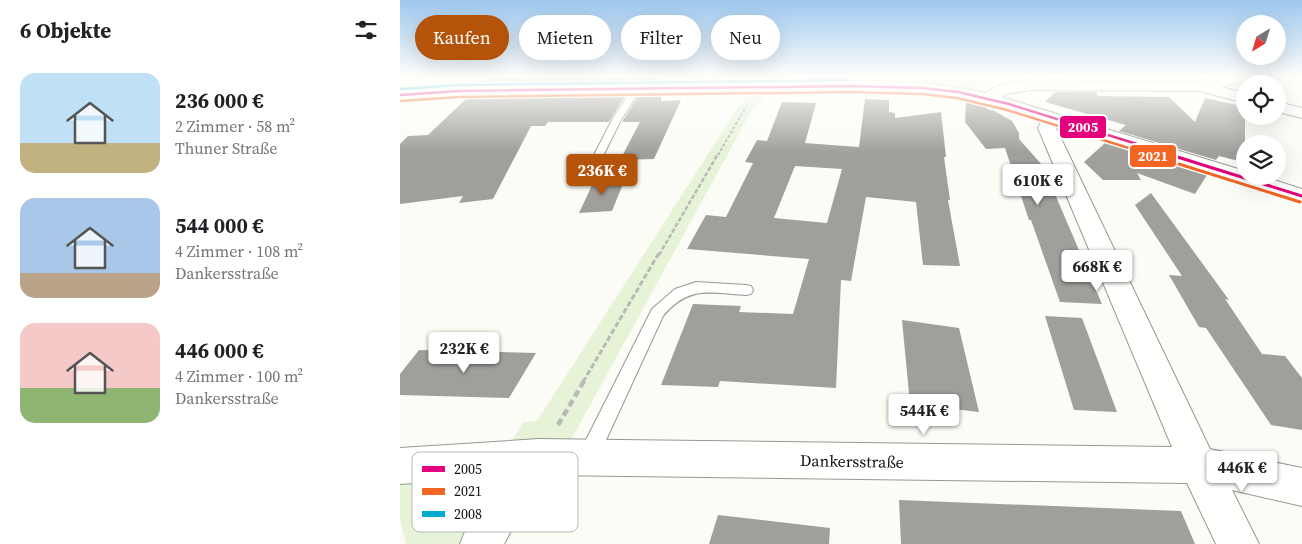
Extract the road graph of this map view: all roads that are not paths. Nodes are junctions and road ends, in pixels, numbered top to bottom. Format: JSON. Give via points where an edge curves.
{"nodes":[{"id":1,"x":626,"y":102,"type":"edge"},
{"id":2,"x":1004,"y":102,"type":"edge"},
{"id":3,"x":1286,"y":108,"type":"edge"},
{"id":4,"x":1302,"y":113,"type":"edge"},
{"id":5,"x":1052,"y":117,"type":"junction"},
{"id":6,"x":588,"y":176,"type":"dead end"},
{"id":7,"x":1302,"y":196,"type":"edge"},
{"id":8,"x":746,"y":290,"type":"dead end"},
{"id":9,"x":578,"y":458,"type":"edge"},
{"id":10,"x":588,"y":458,"type":"junction"},
{"id":11,"x":1198,"y":465,"type":"junction"},
{"id":12,"x":1302,"y":487,"type":"edge"},
{"id":13,"x":488,"y":532,"type":"edge"},
{"id":14,"x":481,"y":544,"type":"edge"},
{"id":15,"x":1238,"y":544,"type":"edge"}],
"edges":[{"from":1,"to":6,"type":"lane"},
{"from":2,"to":5,"type":"street"},
{"from":3,"to":4,"type":"street"},
{"from":5,"to":7,"type":"street"},
{"from":5,"to":11,"type":"street","via":[[1047,128]]},
{"from":8,"to":10,"type":"lane","via":[[696,287],[680,292],[663,306],[631,364]]},
{"from":9,"to":10,"type":"street","name":"Dankersstraße"},
{"from":10,"to":11,"type":"street","name":"Dankersstraße"},
{"from":11,"to":12,"type":"street","name":"Dankersstraße"},
{"from":11,"to":15,"type":"street"},
{"from":13,"to":14,"type":"street"}]}
